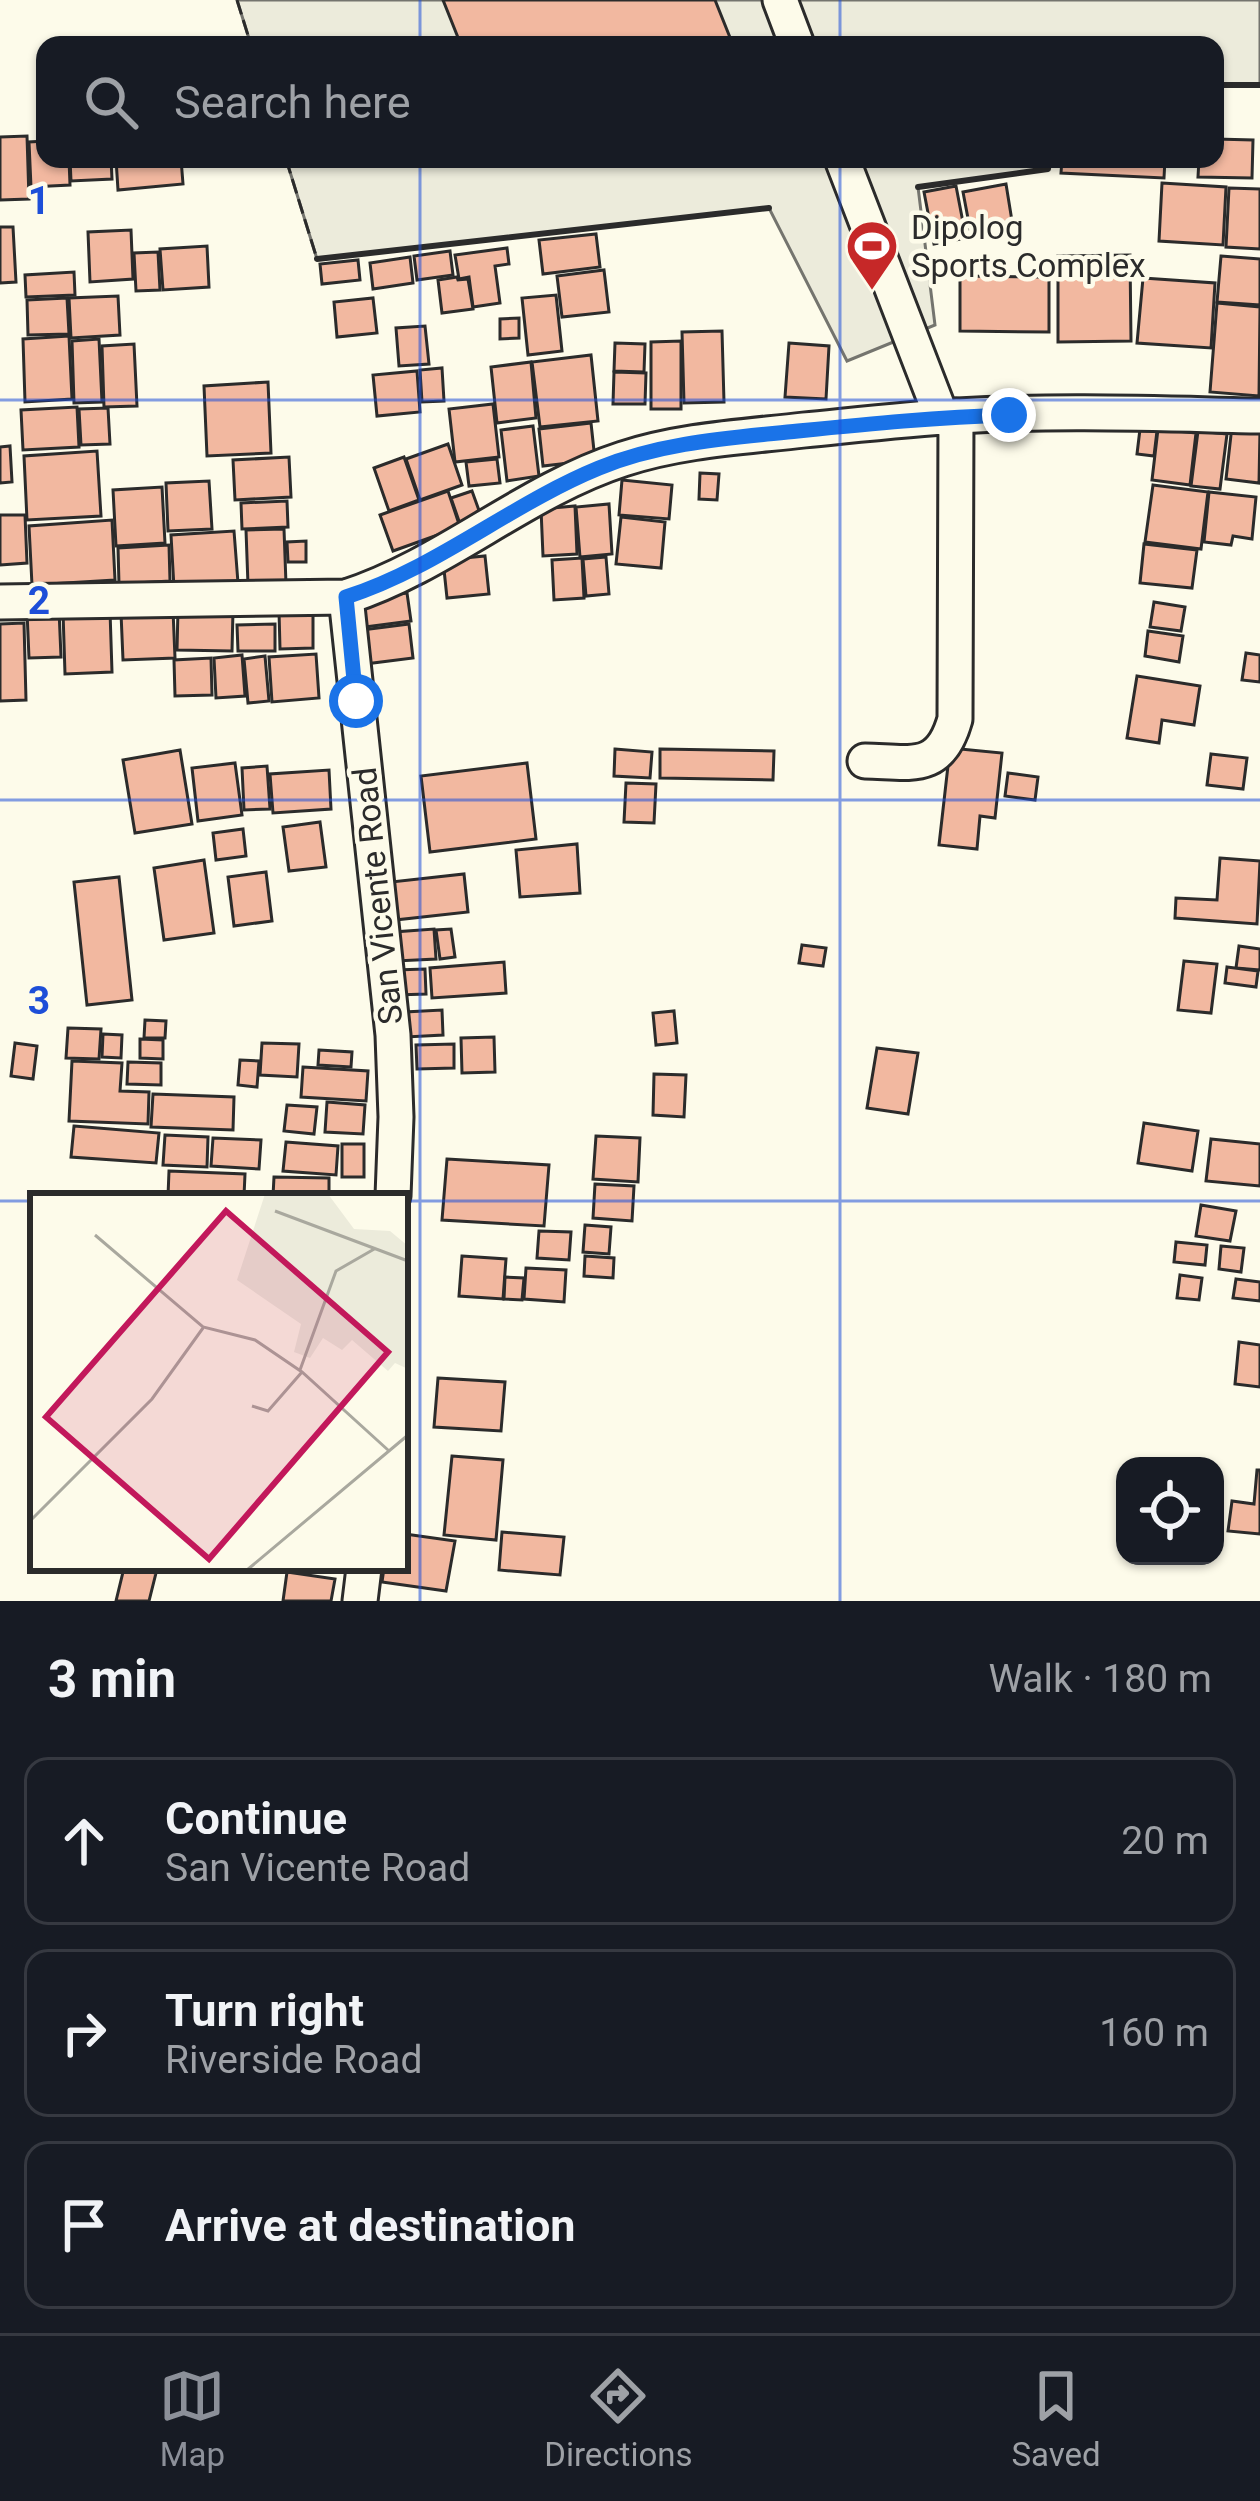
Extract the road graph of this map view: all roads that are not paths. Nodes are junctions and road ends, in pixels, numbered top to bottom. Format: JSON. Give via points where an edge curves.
{"nodes":[{"id":1,"x":780,"y":0,"type":"edge"},
{"id":2,"x":794,"y":36,"type":"edge"},
{"id":3,"x":846,"y":168,"type":"edge"},
{"id":4,"x":1260,"y":416,"type":"edge"},
{"id":5,"x":949,"y":417,"type":"junction"},
{"id":6,"x":346,"y":597,"type":"junction"},
{"id":7,"x":0,"y":602,"type":"edge"},
{"id":8,"x":865,"y":761,"type":"dead end"},
{"id":9,"x":393,"y":1193,"type":"edge"},
{"id":10,"x":364,"y":1571,"type":"edge"},
{"id":11,"x":360,"y":1601,"type":"edge"}],
"edges":[{"from":1,"to":2,"type":"street"},
{"from":3,"to":5,"type":"street"},
{"from":4,"to":5,"type":"street"},
{"from":5,"to":6,"type":"street","via":[[700,441],[626,458],[555,487],[410,572]]},
{"from":5,"to":8,"type":"street","via":[[955,719],[935,757]]},
{"from":6,"to":7,"type":"street"},
{"from":6,"to":9,"type":"street","name":"San Vicente Road","via":[[393,1035]]},
{"from":10,"to":11,"type":"street"}]}
